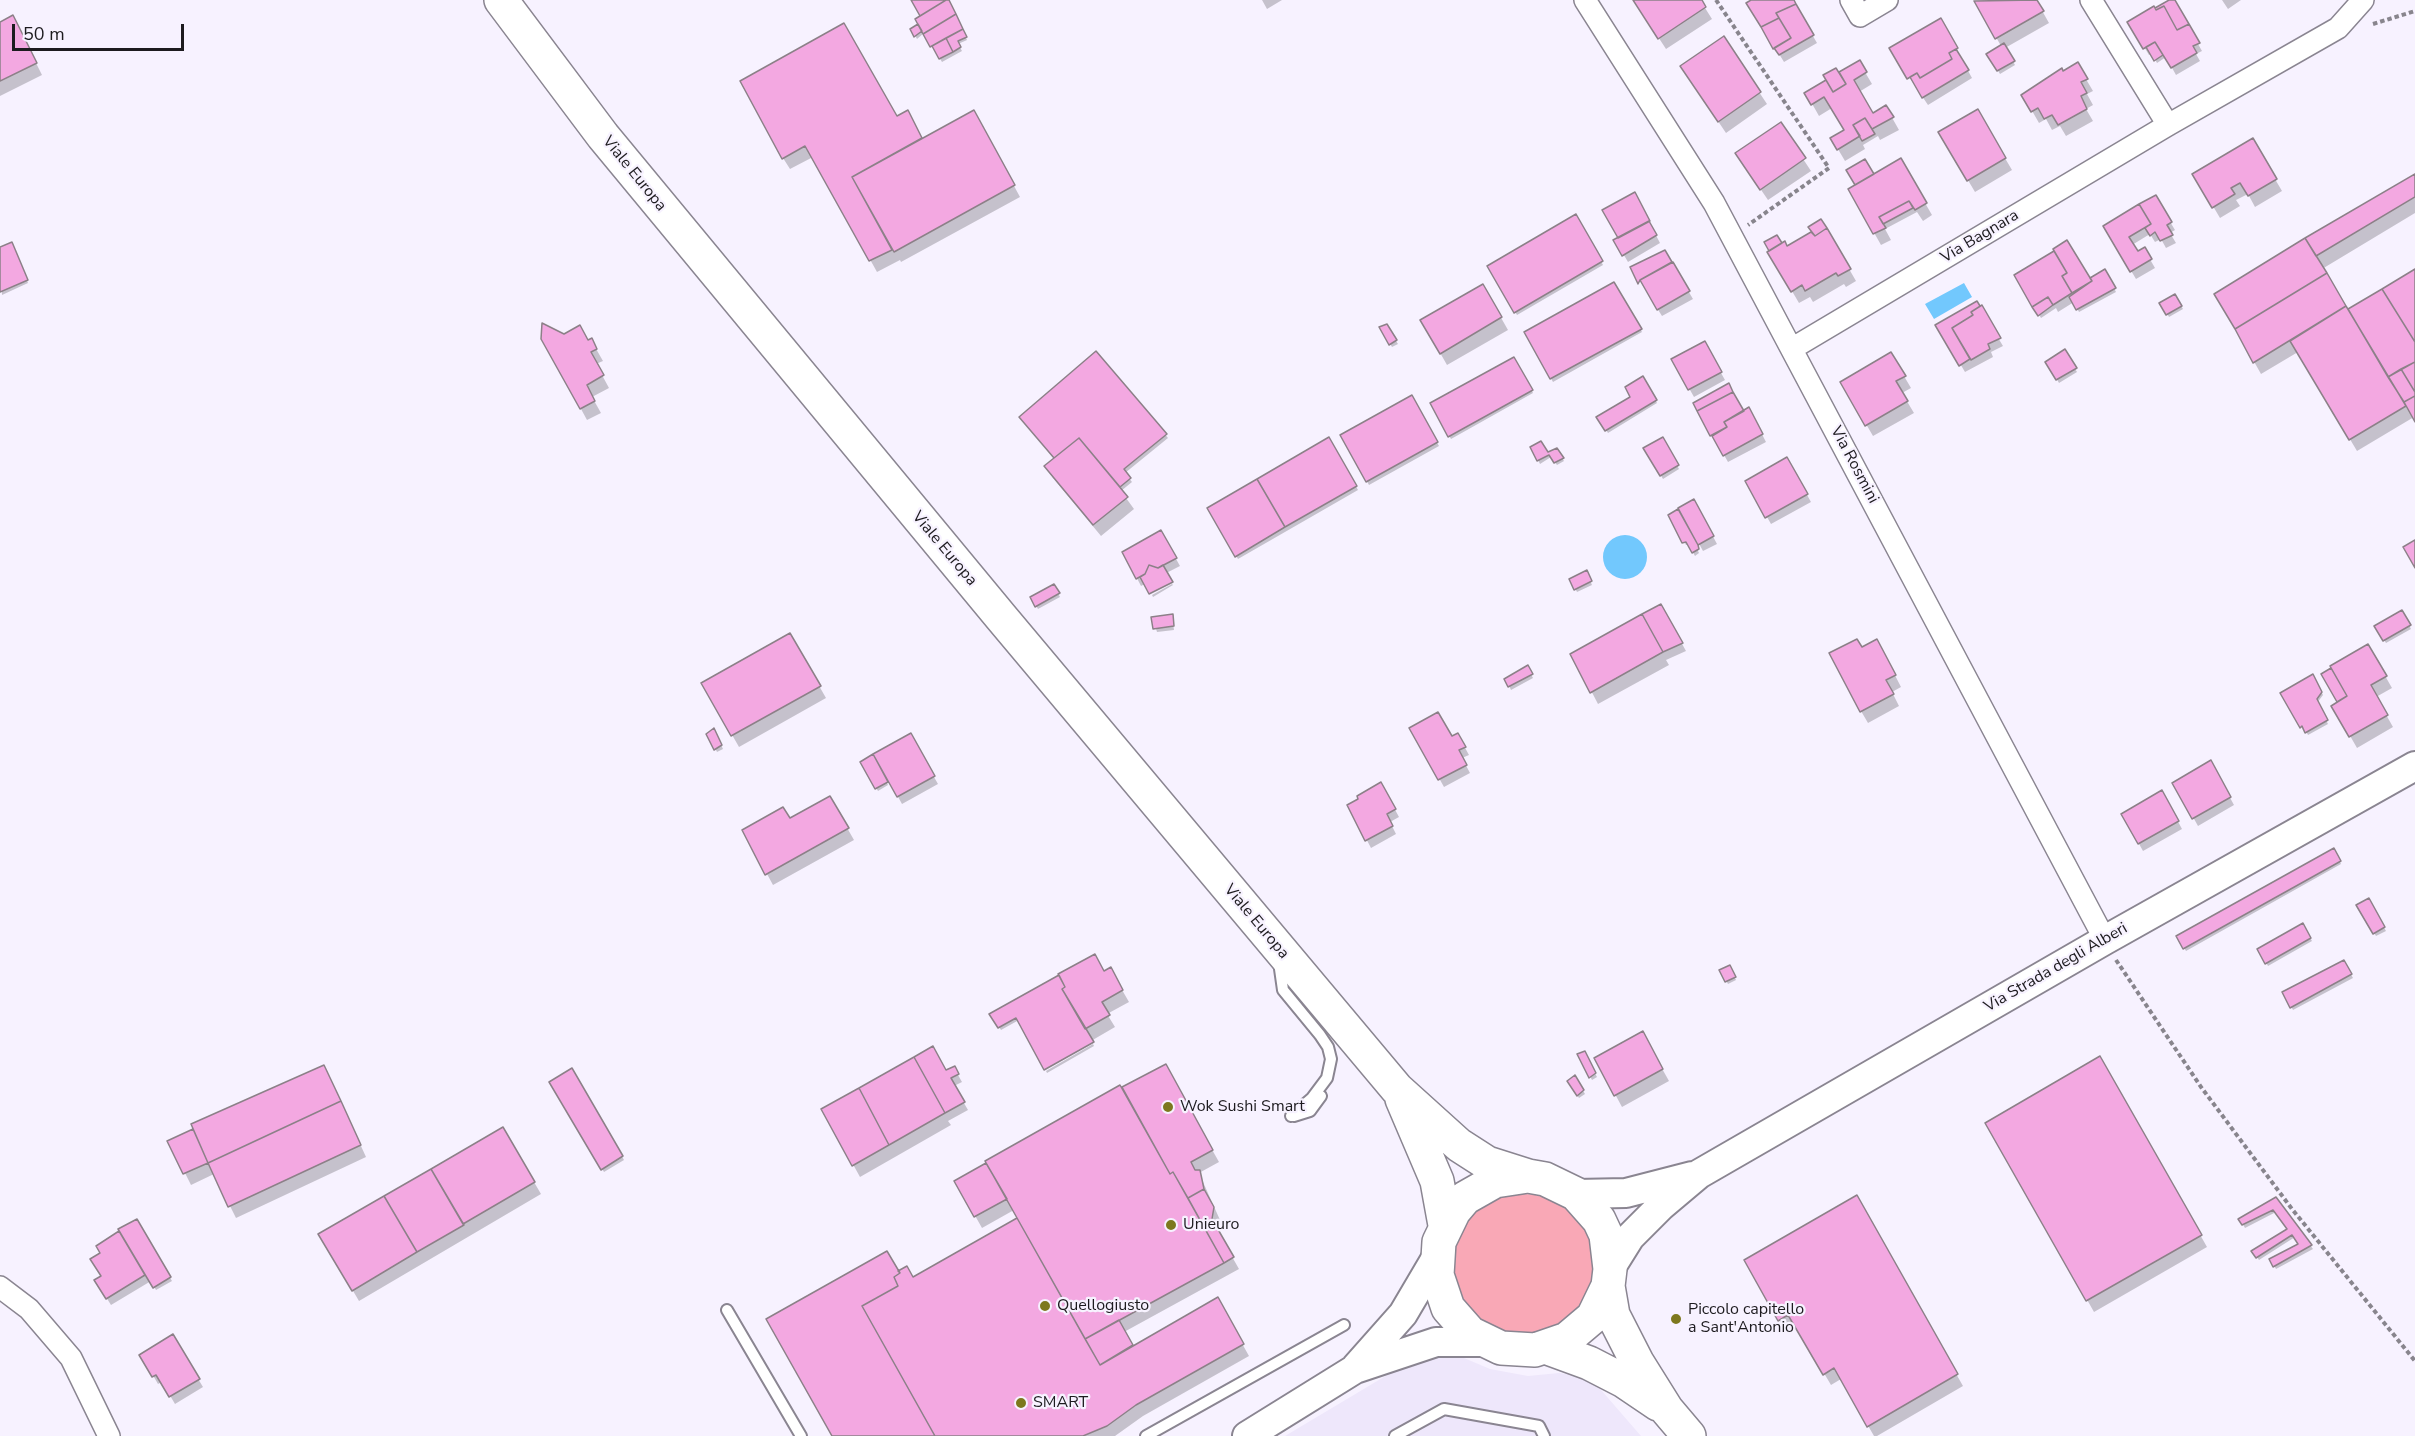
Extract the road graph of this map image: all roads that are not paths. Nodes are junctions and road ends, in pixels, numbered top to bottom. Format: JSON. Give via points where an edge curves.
{"nodes":[{"id":1,"x":501,"y":0,"type":"edge"},
{"id":2,"x":1585,"y":0,"type":"edge"},
{"id":3,"x":1851,"y":0,"type":"edge"},
{"id":4,"x":1887,"y":0,"type":"edge"},
{"id":5,"x":2091,"y":0,"type":"edge"},
{"id":6,"x":2363,"y":0,"type":"edge"},
{"id":7,"x":2168,"y":125,"type":"junction"},
{"id":8,"x":1793,"y":348,"type":"junction"},
{"id":9,"x":2415,"y":766,"type":"edge"},
{"id":10,"x":2105,"y":940,"type":"junction"},
{"id":11,"x":1277,"y":948,"type":"junction"},
{"id":12,"x":1342,"y":1038,"type":"junction"},
{"id":13,"x":1397,"y":1089,"type":"junction"},
{"id":14,"x":1699,"y":1174,"type":"junction"},
{"id":15,"x":1528,"y":1176,"type":"junction"},
{"id":16,"x":1576,"y":1194,"type":"junction"},
{"id":17,"x":1445,"y":1225,"type":"junction"},
{"id":18,"x":1436,"y":1258,"type":"junction"},
{"id":19,"x":1609,"y":1278,"type":"junction"},
{"id":20,"x":0,"y":1287,"type":"edge"},
{"id":21,"x":727,"y":1310,"type":"dead end"},
{"id":22,"x":1344,"y":1325,"type":"dead end"},
{"id":23,"x":1485,"y":1342,"type":"junction"},
{"id":24,"x":1548,"y":1348,"type":"junction"},
{"id":25,"x":1355,"y":1369,"type":"junction"},
{"id":26,"x":1667,"y":1410,"type":"junction"},
{"id":27,"x":109,"y":1436,"type":"edge"},
{"id":28,"x":801,"y":1436,"type":"edge"},
{"id":29,"x":1146,"y":1436,"type":"edge"},
{"id":30,"x":1247,"y":1436,"type":"edge"},
{"id":31,"x":1395,"y":1436,"type":"edge"},
{"id":32,"x":1544,"y":1436,"type":"edge"},
{"id":33,"x":1689,"y":1436,"type":"edge"}],
"edges":[{"from":1,"to":11,"type":"main road","name":"Viale Europa","via":[[603,136]]},
{"from":2,"to":8,"type":"street","name":"Via Rosmini","via":[[1708,193]]},
{"from":3,"to":4,"type":"street","via":[[1860,16]]},
{"from":5,"to":7,"type":"street"},
{"from":6,"to":7,"type":"street","name":"Via Bagnara","via":[[2338,28]]},
{"from":7,"to":8,"type":"street","name":"Via Bagnara"},
{"from":8,"to":10,"type":"street","name":"Via Rosmini"},
{"from":9,"to":10,"type":"main road","name":"Via Strada degli Alberi"},
{"from":10,"to":14,"type":"main road","name":"Via Strada degli Alberi"},
{"from":11,"to":12,"type":"main road","name":"Viale Europa"},
{"from":11,"to":12,"type":"lane","via":[[1282,990],[1320,1035],[1331,1059],[1327,1078],[1291,1116],[1310,1111],[1321,1095]]},
{"from":12,"to":13,"type":"main road","name":"Viale Europa"},
{"from":13,"to":15,"type":"main road","name":"Viale Europa","via":[[1459,1145],[1486,1163]]},
{"from":13,"to":17,"type":"main road","name":"Viale Europa","via":[[1437,1180]]},
{"from":14,"to":16,"type":"main road","name":"Via Strada degli Alberi","via":[[1626,1193]]},
{"from":14,"to":19,"type":"main road","name":"Via Strada degli Alberi","via":[[1630,1237]]},
{"from":15,"to":16,"type":"main road","name":"Viale Europa","via":[[1545,1179]]},
{"from":15,"to":17,"type":"main road","name":"Viale Europa","via":[[1479,1188],[1460,1204]]},
{"from":16,"to":19,"type":"main road","name":"Viale Europa","via":[[1599,1220],[1610,1252]]},
{"from":17,"to":18,"type":"main road","name":"Viale Europa"},
{"from":18,"to":23,"type":"main road","name":"Viale Europa","via":[[1448,1308],[1470,1333]]},
{"from":18,"to":25,"type":"main road","via":[[1402,1314]]},
{"from":19,"to":24,"type":"main road","name":"Viale Europa","via":[[1593,1317],[1581,1329]]},
{"from":19,"to":26,"type":"main road","name":"Viale Europa","via":[[1613,1315]]},
{"from":20,"to":27,"type":"street","via":[[29,1309],[71,1358]]},
{"from":21,"to":28,"type":"lane"},
{"from":22,"to":29,"type":"lane"},
{"from":23,"to":24,"type":"main road","name":"Viale Europa","via":[[1518,1351]]},
{"from":23,"to":25,"type":"main road","via":[[1436,1342]]},
{"from":24,"to":26,"type":"main road","name":"Viale Europa","via":[[1624,1381]]},
{"from":25,"to":30,"type":"main road"},
{"from":26,"to":33,"type":"main road","name":"Viale Europa"},
{"from":31,"to":32,"type":"lane","via":[[1444,1409],[1539,1426]]}]}
